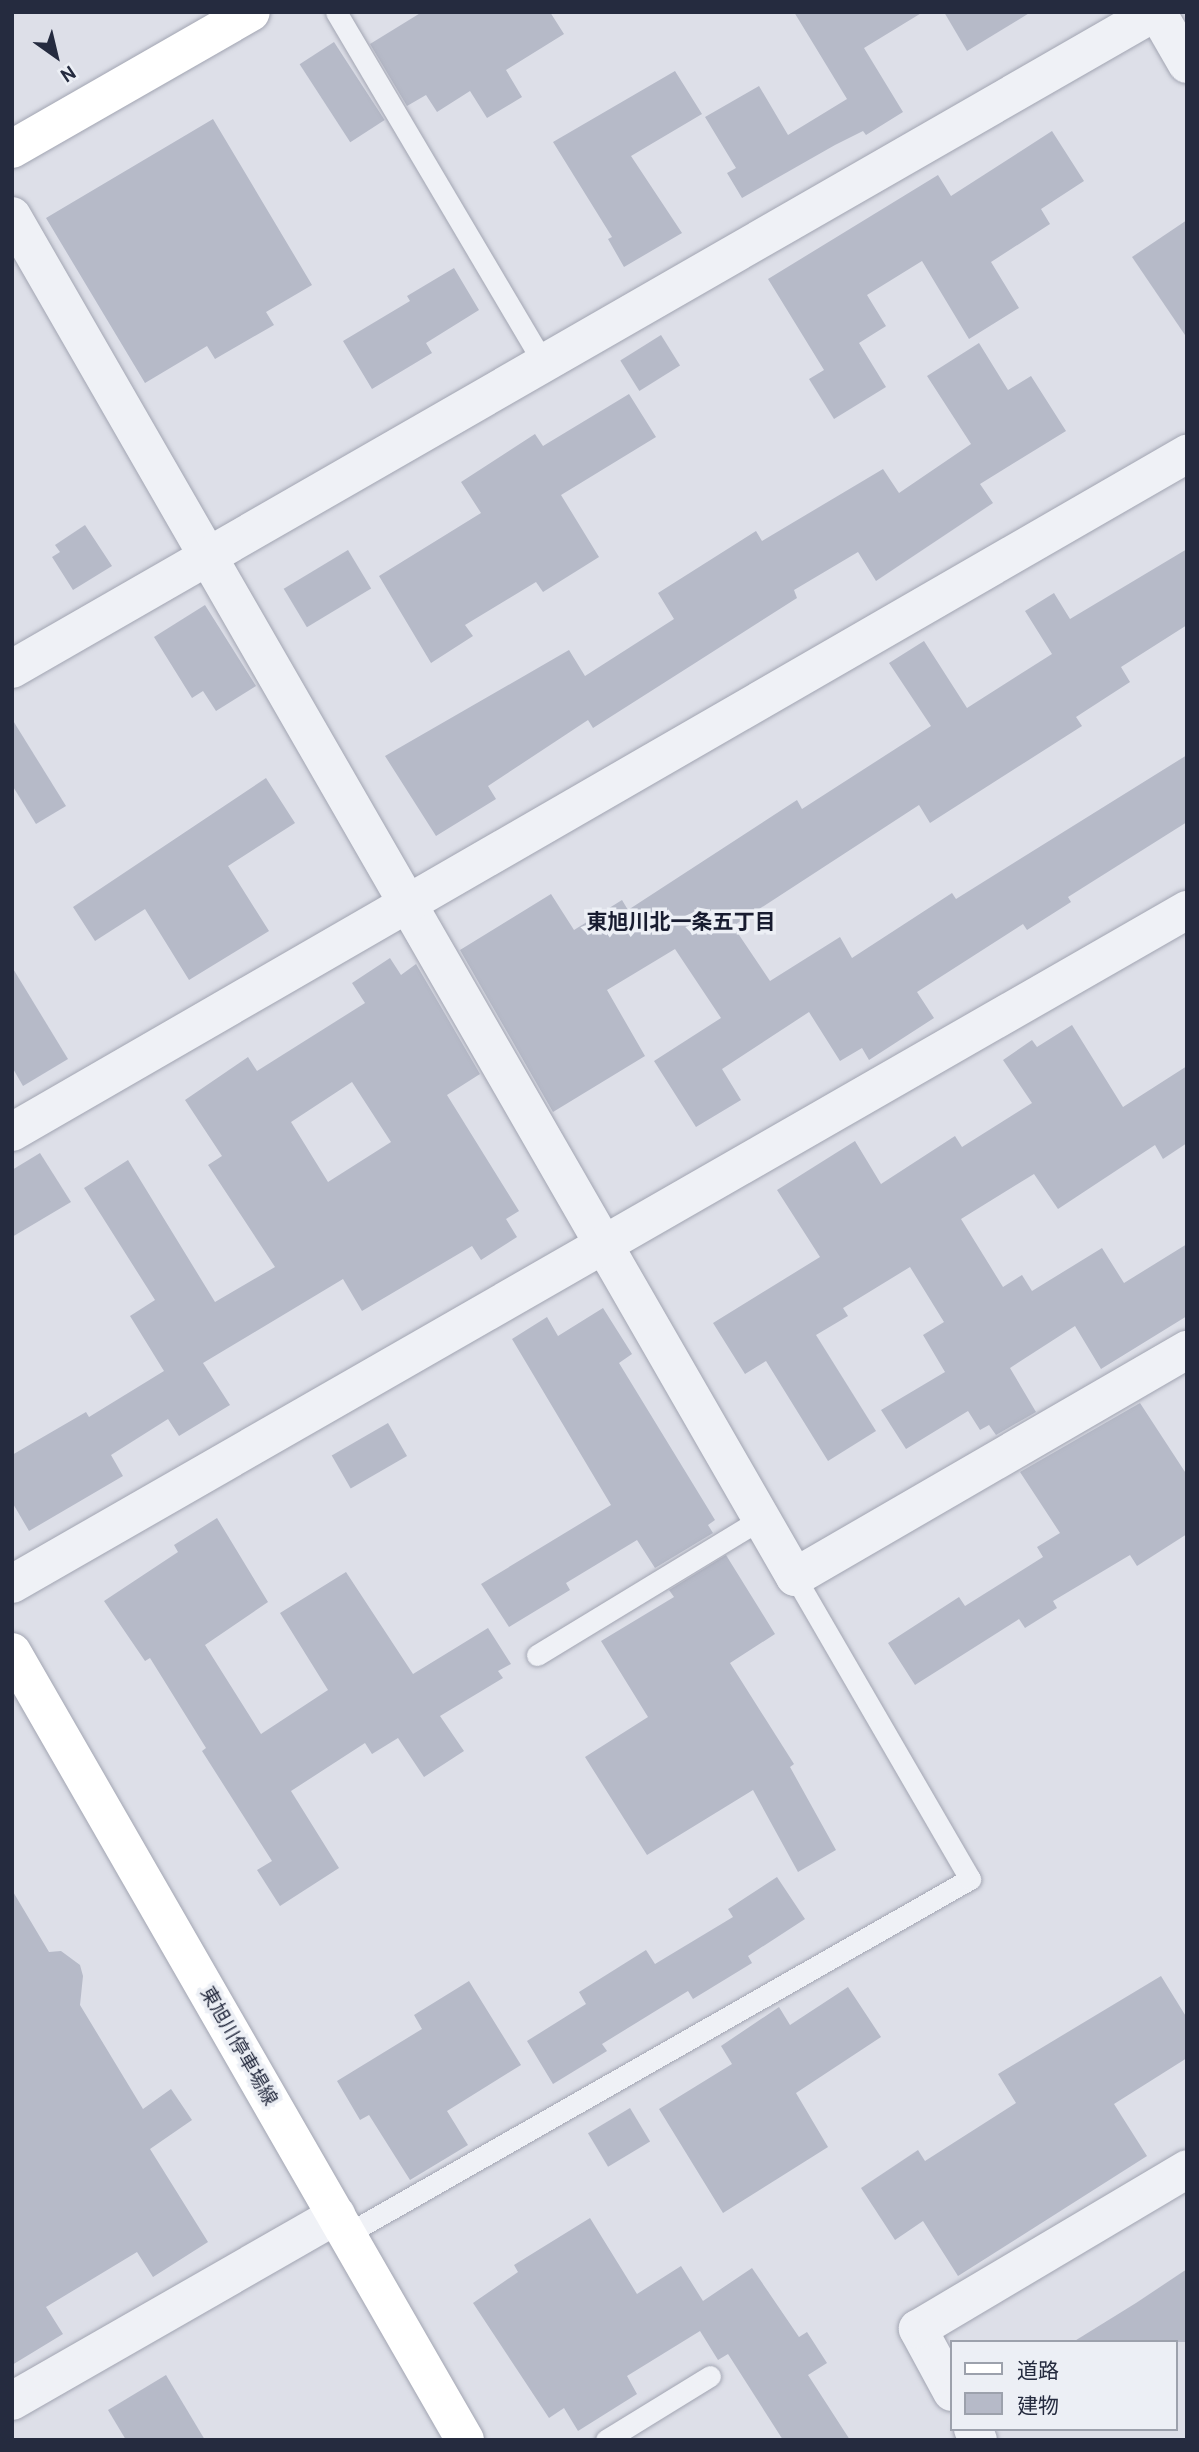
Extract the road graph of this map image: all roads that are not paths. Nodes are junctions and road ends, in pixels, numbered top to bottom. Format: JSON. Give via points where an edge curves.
{"nodes":[{"id":1,"x":251,"y":12,"type":"edge"},
{"id":2,"x":336,"y":12,"type":"edge"},
{"id":3,"x":1156,"y":12,"type":"edge"},
{"id":4,"x":1187,"y":64,"type":"edge"},
{"id":5,"x":12,"y":149,"type":"edge"},
{"id":6,"x":12,"y":216,"type":"edge"},
{"id":7,"x":544,"y":364,"type":"junction"},
{"id":8,"x":1187,"y":454,"type":"edge"},
{"id":9,"x":208,"y":556,"type":"junction"},
{"id":10,"x":12,"y":669,"type":"edge"},
{"id":11,"x":405,"y":906,"type":"junction"},
{"id":12,"x":1187,"y":911,"type":"edge"},
{"id":13,"x":12,"y":1132,"type":"edge"},
{"id":14,"x":604,"y":1245,"type":"junction"},
{"id":15,"x":1187,"y":1350,"type":"edge"},
{"id":16,"x":761,"y":1519,"type":"junction"},
{"id":17,"x":795,"y":1577,"type":"junction"},
{"id":18,"x":12,"y":1584,"type":"edge"},
{"id":19,"x":12,"y":1652,"type":"edge"},
{"id":20,"x":537,"y":1655,"type":"dead end"},
{"id":21,"x":1187,"y":2169,"type":"edge"},
{"id":22,"x":342,"y":2225,"type":"junction"},
{"id":23,"x":710,"y":2376,"type":"dead end"},
{"id":24,"x":950,"y":2388,"type":"edge"},
{"id":25,"x":12,"y":2401,"type":"edge"},
{"id":26,"x":465,"y":2440,"type":"edge"},
{"id":27,"x":606,"y":2440,"type":"edge"}],
"edges":[{"from":1,"to":5,"type":"main road"},
{"from":2,"to":7,"type":"lane"},
{"from":3,"to":4,"type":"street"},
{"from":3,"to":7,"type":"street"},
{"from":6,"to":9,"type":"street"},
{"from":7,"to":9,"type":"street"},
{"from":8,"to":11,"type":"street"},
{"from":9,"to":10,"type":"street"},
{"from":9,"to":11,"type":"street"},
{"from":11,"to":13,"type":"street"},
{"from":11,"to":14,"type":"street"},
{"from":12,"to":14,"type":"street"},
{"from":14,"to":16,"type":"street"},
{"from":14,"to":18,"type":"street"},
{"from":15,"to":17,"type":"street"},
{"from":16,"to":17,"type":"street"},
{"from":16,"to":20,"type":"lane"},
{"from":17,"to":22,"type":"lane","via":[[970,1879]]},
{"from":19,"to":22,"type":"main road","name":"東旭川停車場線"},
{"from":21,"to":24,"type":"street","via":[[918,2329]]},
{"from":22,"to":25,"type":"street"},
{"from":22,"to":26,"type":"main road","name":"東旭川停車場線"},
{"from":23,"to":27,"type":"lane"}]}
